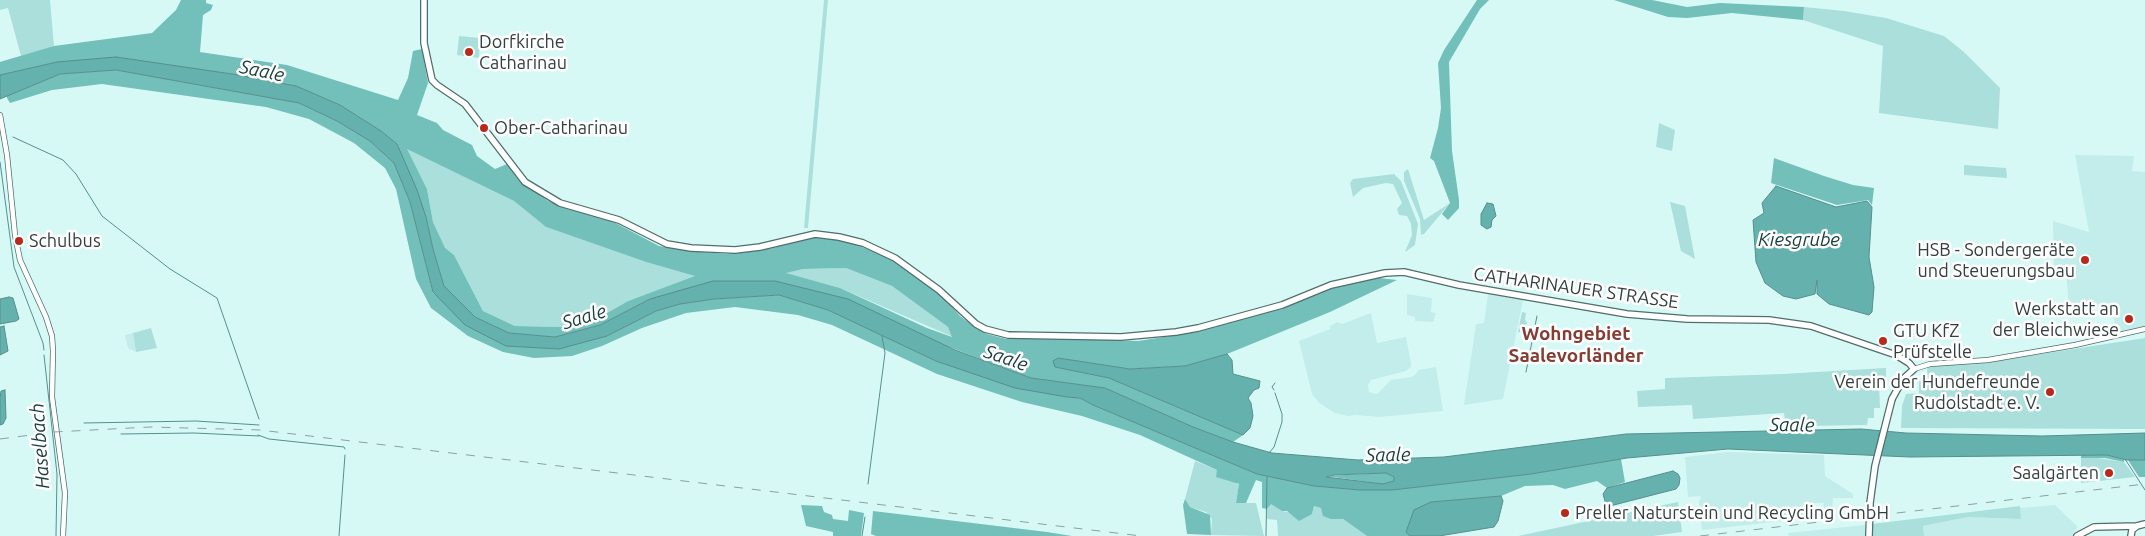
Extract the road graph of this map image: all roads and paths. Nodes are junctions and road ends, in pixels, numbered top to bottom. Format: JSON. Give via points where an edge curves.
{"nodes":[{"id":1,"x":424,"y":0,"type":"edge"},
{"id":2,"x":0,"y":114,"type":"edge"},
{"id":3,"x":2145,"y":329,"type":"edge"},
{"id":4,"x":1914,"y":369,"type":"junction"},
{"id":5,"x":2145,"y":524,"type":"edge"},
{"id":6,"x":2137,"y":526,"type":"junction"},
{"id":7,"x":63,"y":536,"type":"edge"},
{"id":8,"x":1868,"y":536,"type":"edge"},
{"id":9,"x":2077,"y":536,"type":"edge"},
{"id":10,"x":2131,"y":536,"type":"edge"}],
"edges":[{"from":1,"to":4,"type":"main road","name":"CATHARINAUER STRASSE","via":[[424,43],[432,80],[464,104],[525,182],[560,203],[619,220],[659,241],[677,246],[741,249],[815,234],[863,243],[895,258],[940,290],[976,324],[1008,335],[1121,337],[1176,332],[1282,305],[1330,285],[1404,272],[1459,285],[1627,314],[1796,322],[1825,329],[1903,358]]},
{"from":2,"to":7,"type":"street","via":[[20,260],[52,336],[52,397],[65,493]]},
{"from":3,"to":4,"type":"street","via":[[2075,345],[1988,360],[1930,364]]},
{"from":4,"to":8,"type":"main road","bridge":true,"via":[[1903,379],[1892,399],[1875,466]]},
{"from":5,"to":6,"type":"main road"},
{"from":6,"to":9,"type":"main road","via":[[2094,527]]},
{"from":6,"to":10,"type":"main road"}]}
